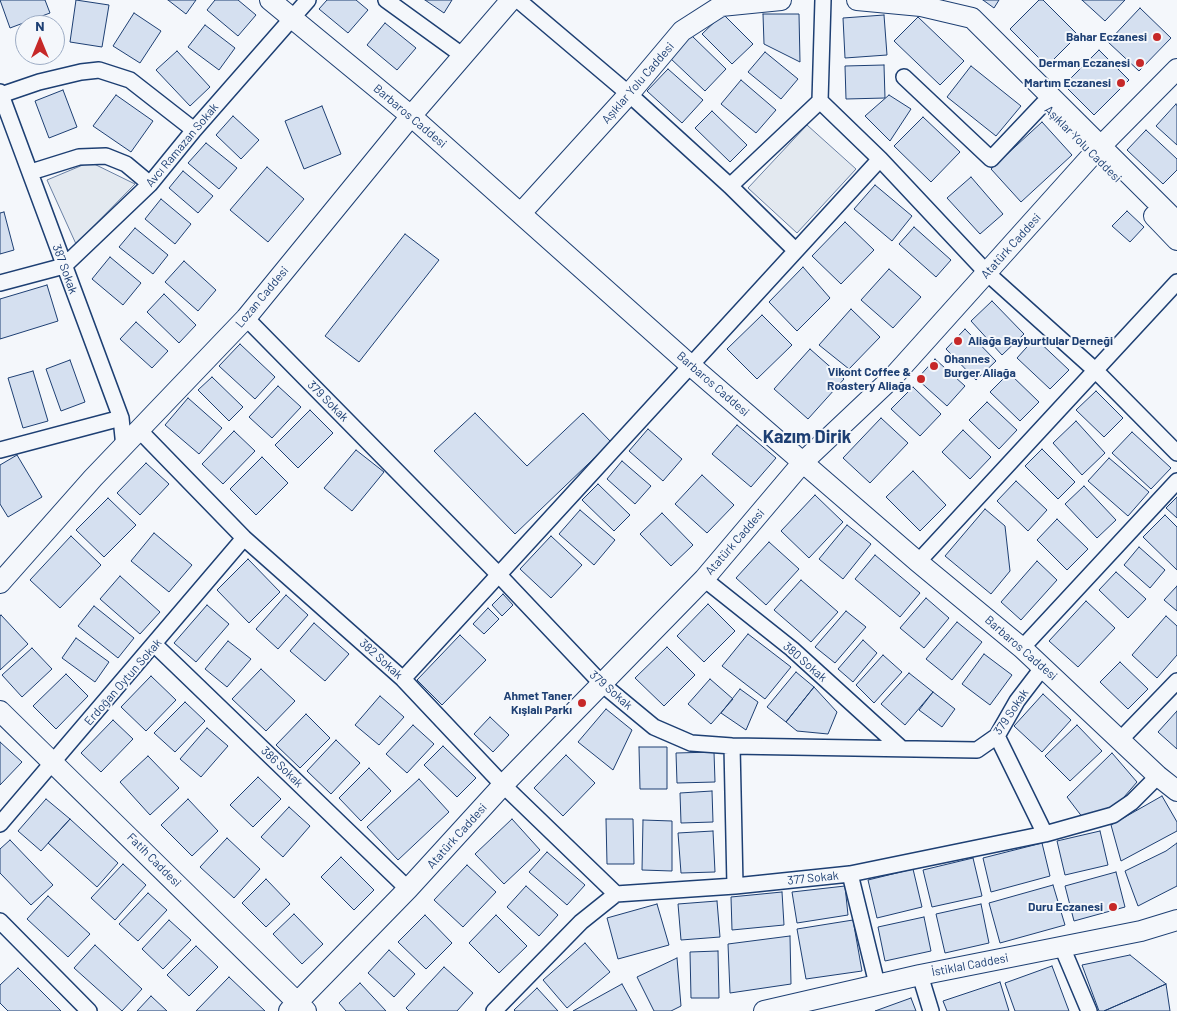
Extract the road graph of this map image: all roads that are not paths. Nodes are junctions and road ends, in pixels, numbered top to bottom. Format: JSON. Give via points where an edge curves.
{"nodes":[{"id":1,"x":270,"y":0,"type":"edge"},
{"id":2,"x":308,"y":0,"type":"edge"},
{"id":3,"x":386,"y":0,"type":"edge"},
{"id":4,"x":510,"y":0,"type":"edge"},
{"id":5,"x":518,"y":0,"type":"edge"},
{"id":6,"x":781,"y":0,"type":"edge"},
{"id":7,"x":823,"y":0,"type":"edge"},
{"id":8,"x":857,"y":0,"type":"edge"},
{"id":9,"x":943,"y":11,"type":"junction"},
{"id":10,"x":291,"y":17,"type":"junction"},
{"id":11,"x":462,"y":55,"type":"junction"},
{"id":12,"x":1177,"y":69,"type":"edge"},
{"id":13,"x":904,"y":77,"type":"dead end"},
{"id":14,"x":1,"y":94,"type":"edge"},
{"id":15,"x":629,"y":94,"type":"junction"},
{"id":16,"x":820,"y":101,"type":"junction"},
{"id":17,"x":1043,"y":104,"type":"junction"},
{"id":18,"x":411,"y":116,"type":"junction"},
{"id":19,"x":194,"y":130,"type":"junction"},
{"id":20,"x":1097,"y":150,"type":"junction"},
{"id":21,"x":880,"y":159,"type":"junction"},
{"id":22,"x":31,"y":172,"type":"junction"},
{"id":23,"x":150,"y":184,"type":"junction"},
{"id":24,"x":730,"y":186,"type":"junction"},
{"id":25,"x":521,"y":213,"type":"junction"},
{"id":26,"x":1177,"y":222,"type":"edge"},
{"id":27,"x":1177,"y":240,"type":"edge"},
{"id":28,"x":795,"y":250,"type":"junction"},
{"id":29,"x":64,"y":266,"type":"junction"},
{"id":30,"x":986,"y":273,"type":"junction"},
{"id":31,"x":1177,"y":282,"type":"edge"},
{"id":32,"x":0,"y":283,"type":"edge"},
{"id":33,"x":246,"y":318,"type":"junction"},
{"id":34,"x":690,"y":364,"type":"junction"},
{"id":35,"x":1095,"y":370,"type":"junction"},
{"id":36,"x":121,"y":418,"type":"junction"},
{"id":37,"x":140,"y":430,"type":"junction"},
{"id":38,"x":124,"y":447,"type":"junction"},
{"id":39,"x":0,"y":450,"type":"edge"},
{"id":40,"x":1177,"y":453,"type":"edge"},
{"id":41,"x":803,"y":462,"type":"junction"},
{"id":42,"x":1177,"y":481,"type":"edge"},
{"id":43,"x":244,"y":538,"type":"junction"},
{"id":44,"x":918,"y":562,"type":"junction"},
{"id":45,"x":498,"y":574,"type":"junction"},
{"id":46,"x":704,"y":578,"type":"junction"},
{"id":47,"x":0,"y":583,"type":"edge"},
{"id":48,"x":155,"y":645,"type":"junction"},
{"id":49,"x":1022,"y":648,"type":"junction"},
{"id":50,"x":1044,"y":667,"type":"junction"},
{"id":51,"x":403,"y":679,"type":"junction"},
{"id":52,"x":1177,"y":681,"type":"edge"},
{"id":53,"x":602,"y":684,"type":"junction"},
{"id":54,"x":0,"y":710,"type":"edge"},
{"id":55,"x":997,"y":736,"type":"junction"},
{"id":56,"x":1121,"y":739,"type":"junction"},
{"id":57,"x":732,"y":746,"type":"junction"},
{"id":58,"x":902,"y":749,"type":"junction"},
{"id":59,"x":54,"y":762,"type":"junction"},
{"id":60,"x":1158,"y":776,"type":"junction"},
{"id":61,"x":503,"y":785,"type":"junction"},
{"id":62,"x":1177,"y":791,"type":"edge"},
{"id":63,"x":0,"y":824,"type":"edge"},
{"id":64,"x":1045,"y":834,"type":"junction"},
{"id":65,"x":850,"y":874,"type":"junction"},
{"id":66,"x":735,"y":886,"type":"junction"},
{"id":67,"x":408,"y":889,"type":"junction"},
{"id":68,"x":616,"y":894,"type":"junction"},
{"id":69,"x":1177,"y":920,"type":"edge"},
{"id":70,"x":0,"y":921,"type":"edge"},
{"id":71,"x":1062,"y":947,"type":"junction"},
{"id":72,"x":920,"y":975,"type":"junction"},
{"id":73,"x":877,"y":984,"type":"junction"},
{"id":74,"x":298,"y":1008,"type":"edge"},
{"id":75,"x":89,"y":1011,"type":"edge"},
{"id":76,"x":494,"y":1011,"type":"edge"},
{"id":77,"x":764,"y":1011,"type":"edge"},
{"id":78,"x":931,"y":1011,"type":"edge"},
{"id":79,"x":1089,"y":1011,"type":"edge"}],
"edges":[{"from":1,"to":10,"type":"street","name":"Barbaros Caddesi"},
{"from":2,"to":10,"type":"street","name":"Avcı Ramazan Sokak"},
{"from":3,"to":11,"type":"street"},
{"from":4,"to":11,"type":"street","name":"Lozan Caddesi"},
{"from":5,"to":15,"type":"street"},
{"from":6,"to":15,"type":"street","name":"Aşıklar Yolu Caddesi","via":[[721,6],[682,31]]},
{"from":7,"to":16,"type":"street"},
{"from":8,"to":9,"type":"street","name":"Aşıklar Yolu Caddesi"},
{"from":9,"to":17,"type":"street","name":"Aşıklar Yolu Caddesi"},
{"from":9,"to":20,"type":"street","name":"Aşıklar Yolu Caddesi","via":[[972,18]]},
{"from":10,"to":18,"type":"street","name":"Barbaros Caddesi"},
{"from":10,"to":19,"type":"street","name":"Avcı Ramazan Sokak"},
{"from":11,"to":18,"type":"street","name":"Lozan Caddesi"},
{"from":12,"to":20,"type":"street","name":"Atatürk Caddesi"},
{"from":13,"to":17,"type":"street","via":[[991,159]]},
{"from":14,"to":19,"type":"street","via":[[39,82],[99,70],[130,80]]},
{"from":14,"to":22,"type":"street","name":"387 Sokak"},
{"from":15,"to":24,"type":"street"},
{"from":15,"to":25,"type":"street","name":"Aşıklar Yolu Caddesi"},
{"from":16,"to":21,"type":"street"},
{"from":16,"to":24,"type":"street"},
{"from":17,"to":20,"type":"street","name":"Aşıklar Yolu Caddesi"},
{"from":18,"to":25,"type":"street","name":"Barbaros Caddesi"},
{"from":18,"to":33,"type":"street","name":"Lozan Caddesi"},
{"from":19,"to":23,"type":"street","name":"Avcı Ramazan Sokak"},
{"from":20,"to":26,"type":"street","name":"Aşıklar Yolu Caddesi"},
{"from":20,"to":27,"type":"street","name":"Aşıklar Yolu Caddesi"},
{"from":20,"to":30,"type":"street","name":"Atatürk Caddesi"},
{"from":21,"to":28,"type":"street"},
{"from":21,"to":30,"type":"street"},
{"from":22,"to":23,"type":"street","via":[[79,157],[106,156],[126,164]]},
{"from":22,"to":29,"type":"street","name":"387 Sokak"},
{"from":23,"to":29,"type":"street","name":"Avcı Ramazan Sokak"},
{"from":24,"to":28,"type":"street"},
{"from":25,"to":34,"type":"street","name":"Barbaros Caddesi"},
{"from":28,"to":34,"type":"street"},
{"from":29,"to":32,"type":"street"},
{"from":29,"to":36,"type":"street","name":"387 Sokak"},
{"from":30,"to":35,"type":"street"},
{"from":30,"to":41,"type":"street","name":"Atatürk Caddesi","via":[[892,378]]},
{"from":31,"to":35,"type":"street"},
{"from":33,"to":37,"type":"street","name":"Lozan Caddesi"},
{"from":33,"to":45,"type":"street","name":"379 Sokak"},
{"from":34,"to":41,"type":"street","name":"Barbaros Caddesi"},
{"from":34,"to":45,"type":"street"},
{"from":35,"to":40,"type":"street"},
{"from":35,"to":44,"type":"street"},
{"from":36,"to":38,"type":"street","name":"387 Sokak"},
{"from":36,"to":39,"type":"street"},
{"from":37,"to":38,"type":"street","name":"Lozan Caddesi"},
{"from":37,"to":43,"type":"street","name":"382 Sokak"},
{"from":38,"to":47,"type":"street","name":"Lozan Caddesi"},
{"from":41,"to":44,"type":"street","name":"Barbaros Caddesi"},
{"from":41,"to":46,"type":"street","name":"Atatürk Caddesi"},
{"from":42,"to":49,"type":"street"},
{"from":43,"to":48,"type":"street","name":"Erdoğan Oytun Sokak"},
{"from":43,"to":51,"type":"street","name":"382 Sokak"},
{"from":44,"to":49,"type":"street","name":"Barbaros Caddesi"},
{"from":45,"to":51,"type":"street"},
{"from":45,"to":53,"type":"street","name":"379 Sokak"},
{"from":46,"to":53,"type":"street","name":"Atatürk Caddesi"},
{"from":46,"to":58,"type":"street","name":"380 Sokak","via":[[792,649]]},
{"from":48,"to":59,"type":"street","name":"Erdoğan Oytun Sokak"},
{"from":48,"to":67,"type":"street","name":"386 Sokak"},
{"from":49,"to":50,"type":"street","name":"Barbaros Caddesi"},
{"from":50,"to":55,"type":"street","name":"379 Sokak","via":[[1017,701]]},
{"from":50,"to":56,"type":"street","name":"Barbaros Caddesi"},
{"from":51,"to":61,"type":"street","name":"382 Sokak"},
{"from":52,"to":56,"type":"street"},
{"from":53,"to":57,"type":"street","name":"379 Sokak","via":[[654,726],[690,743]]},
{"from":53,"to":61,"type":"street","name":"Atatürk Caddesi"},
{"from":54,"to":59,"type":"street","name":"Fatih Caddesi"},
{"from":55,"to":58,"type":"street","name":"379 Sokak","via":[[977,750]]},
{"from":55,"to":64,"type":"street"},
{"from":56,"to":60,"type":"street","name":"Barbaros Caddesi"},
{"from":57,"to":58,"type":"street","name":"379 Sokak"},
{"from":57,"to":66,"type":"street"},
{"from":59,"to":63,"type":"street","name":"Erdoğan Oytun Sokak"},
{"from":59,"to":74,"type":"street","name":"Fatih Caddesi"},
{"from":60,"to":62,"type":"street","name":"Barbaros Caddesi"},
{"from":60,"to":64,"type":"street","name":"377 Sokak","via":[[1132,802],[1113,815]]},
{"from":61,"to":67,"type":"street","name":"Atatürk Caddesi"},
{"from":61,"to":68,"type":"street","name":"382 Sokak"},
{"from":64,"to":65,"type":"street","name":"377 Sokak"},
{"from":65,"to":66,"type":"street","name":"377 Sokak"},
{"from":65,"to":73,"type":"street"},
{"from":66,"to":68,"type":"street","name":"377 Sokak"},
{"from":67,"to":74,"type":"street","name":"Atatürk Caddesi"},
{"from":68,"to":76,"type":"street","via":[[581,922]]},
{"from":69,"to":71,"type":"street","name":"İstiklal Caddesi","via":[[1142,931]]},
{"from":70,"to":75,"type":"street"},
{"from":71,"to":72,"type":"street","name":"İstiklal Caddesi"},
{"from":71,"to":79,"type":"street"},
{"from":72,"to":73,"type":"street","name":"İstiklal Caddesi"},
{"from":72,"to":78,"type":"street"},
{"from":73,"to":77,"type":"street","name":"İstiklal Caddesi"}]}
